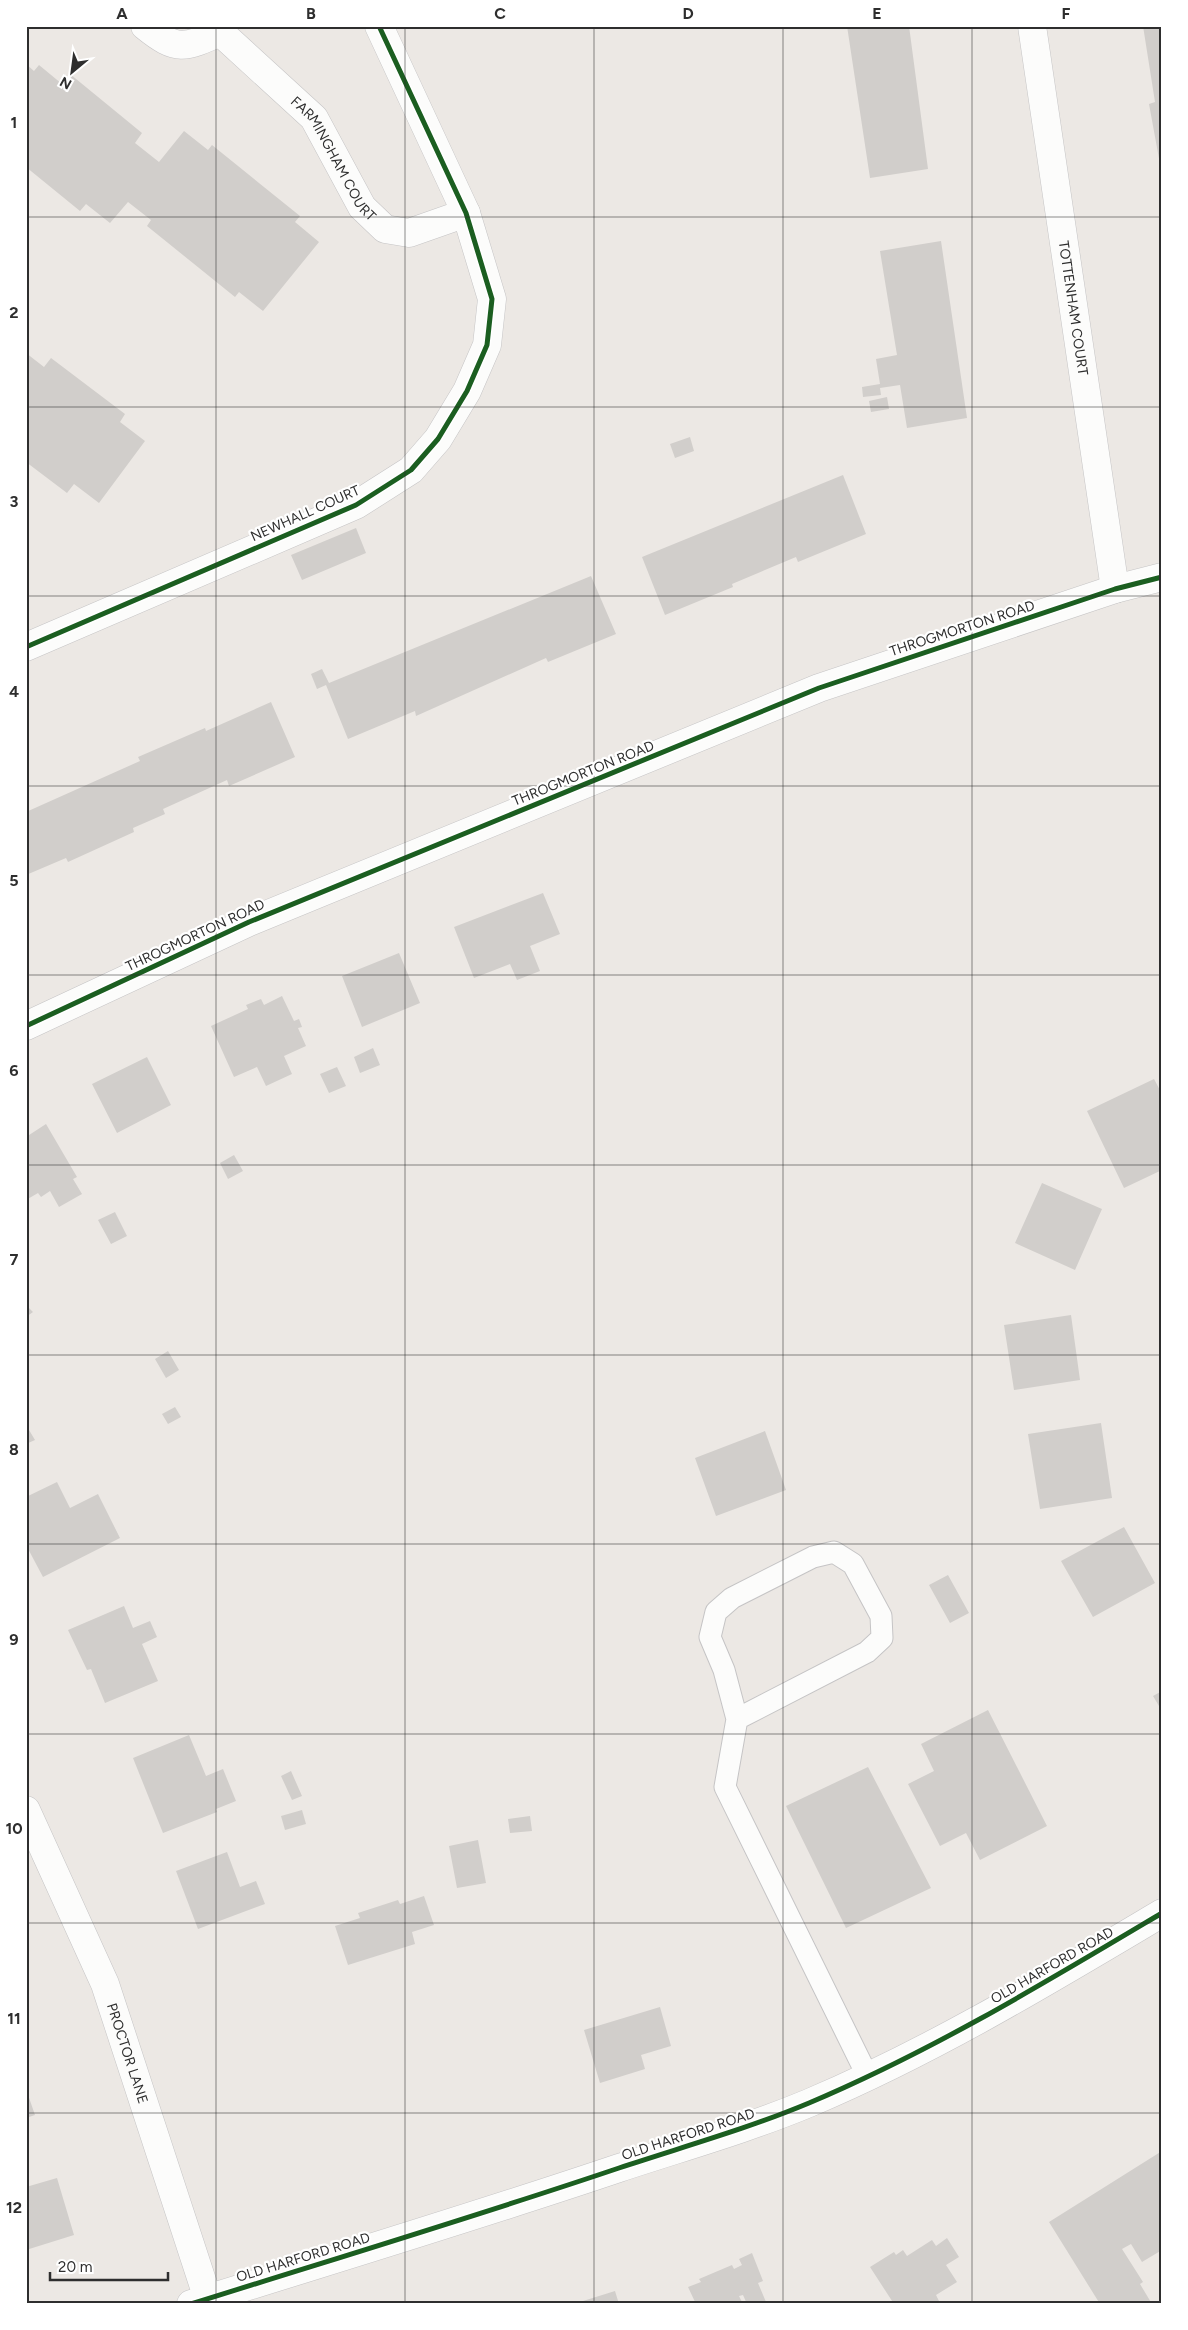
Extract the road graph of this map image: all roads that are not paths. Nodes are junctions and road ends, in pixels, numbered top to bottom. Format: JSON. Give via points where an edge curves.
{"nodes":[{"id":1,"x":144,"y":26,"type":"edge"},
{"id":2,"x":379,"y":26,"type":"edge"},
{"id":3,"x":1032,"y":26,"type":"edge"},
{"id":4,"x":221,"y":29,"type":"edge"},
{"id":5,"x":466,"y":213,"type":"junction"},
{"id":6,"x":1162,"y":577,"type":"edge"},
{"id":7,"x":1115,"y":589,"type":"junction"},
{"id":8,"x":26,"y":647,"type":"edge"},
{"id":9,"x":26,"y":1026,"type":"edge"},
{"id":10,"x":737,"y":1719,"type":"junction"},
{"id":11,"x":26,"y":1810,"type":"edge"},
{"id":12,"x":1162,"y":1913,"type":"edge"},
{"id":13,"x":868,"y":2077,"type":"junction"},
{"id":14,"x":203,"y":2302,"type":"edge"}],
"edges":[{"from":1,"to":4,"type":"street","name":"FARMINGHAM COURT","via":[[163,41],[188,46]]},
{"from":2,"to":5,"type":"street","name":"NEWHALL COURT"},
{"from":3,"to":7,"type":"street","name":"TOTTENHAM COURT"},
{"from":4,"to":5,"type":"street","name":"FARMINGHAM COURT","via":[[314,118],[362,208],[385,229],[409,233]]},
{"from":5,"to":8,"type":"street","name":"NEWHALL COURT","via":[[492,299],[487,345],[467,391],[438,439],[411,470],[356,505]]},
{"from":6,"to":7,"type":"street","name":"THROGMORTON ROAD"},
{"from":7,"to":9,"type":"street","name":"THROGMORTON ROAD","via":[[819,688],[249,922]]},
{"from":10,"to":10,"type":"lane","via":[[724,1670],[710,1637],[716,1612],[732,1598],[812,1557],[834,1552],[853,1564],[881,1616],[882,1638],[867,1652]]},
{"from":10,"to":13,"type":"lane","via":[[725,1787]]},
{"from":11,"to":14,"type":"street","name":"PROCTOR LANE","via":[[105,1984]]},
{"from":12,"to":13,"type":"street","name":"OLD HARFORD ROAD","via":[[1003,2007]]},
{"from":13,"to":14,"type":"street","name":"OLD HARFORD ROAD","via":[[758,2123]]}]}
